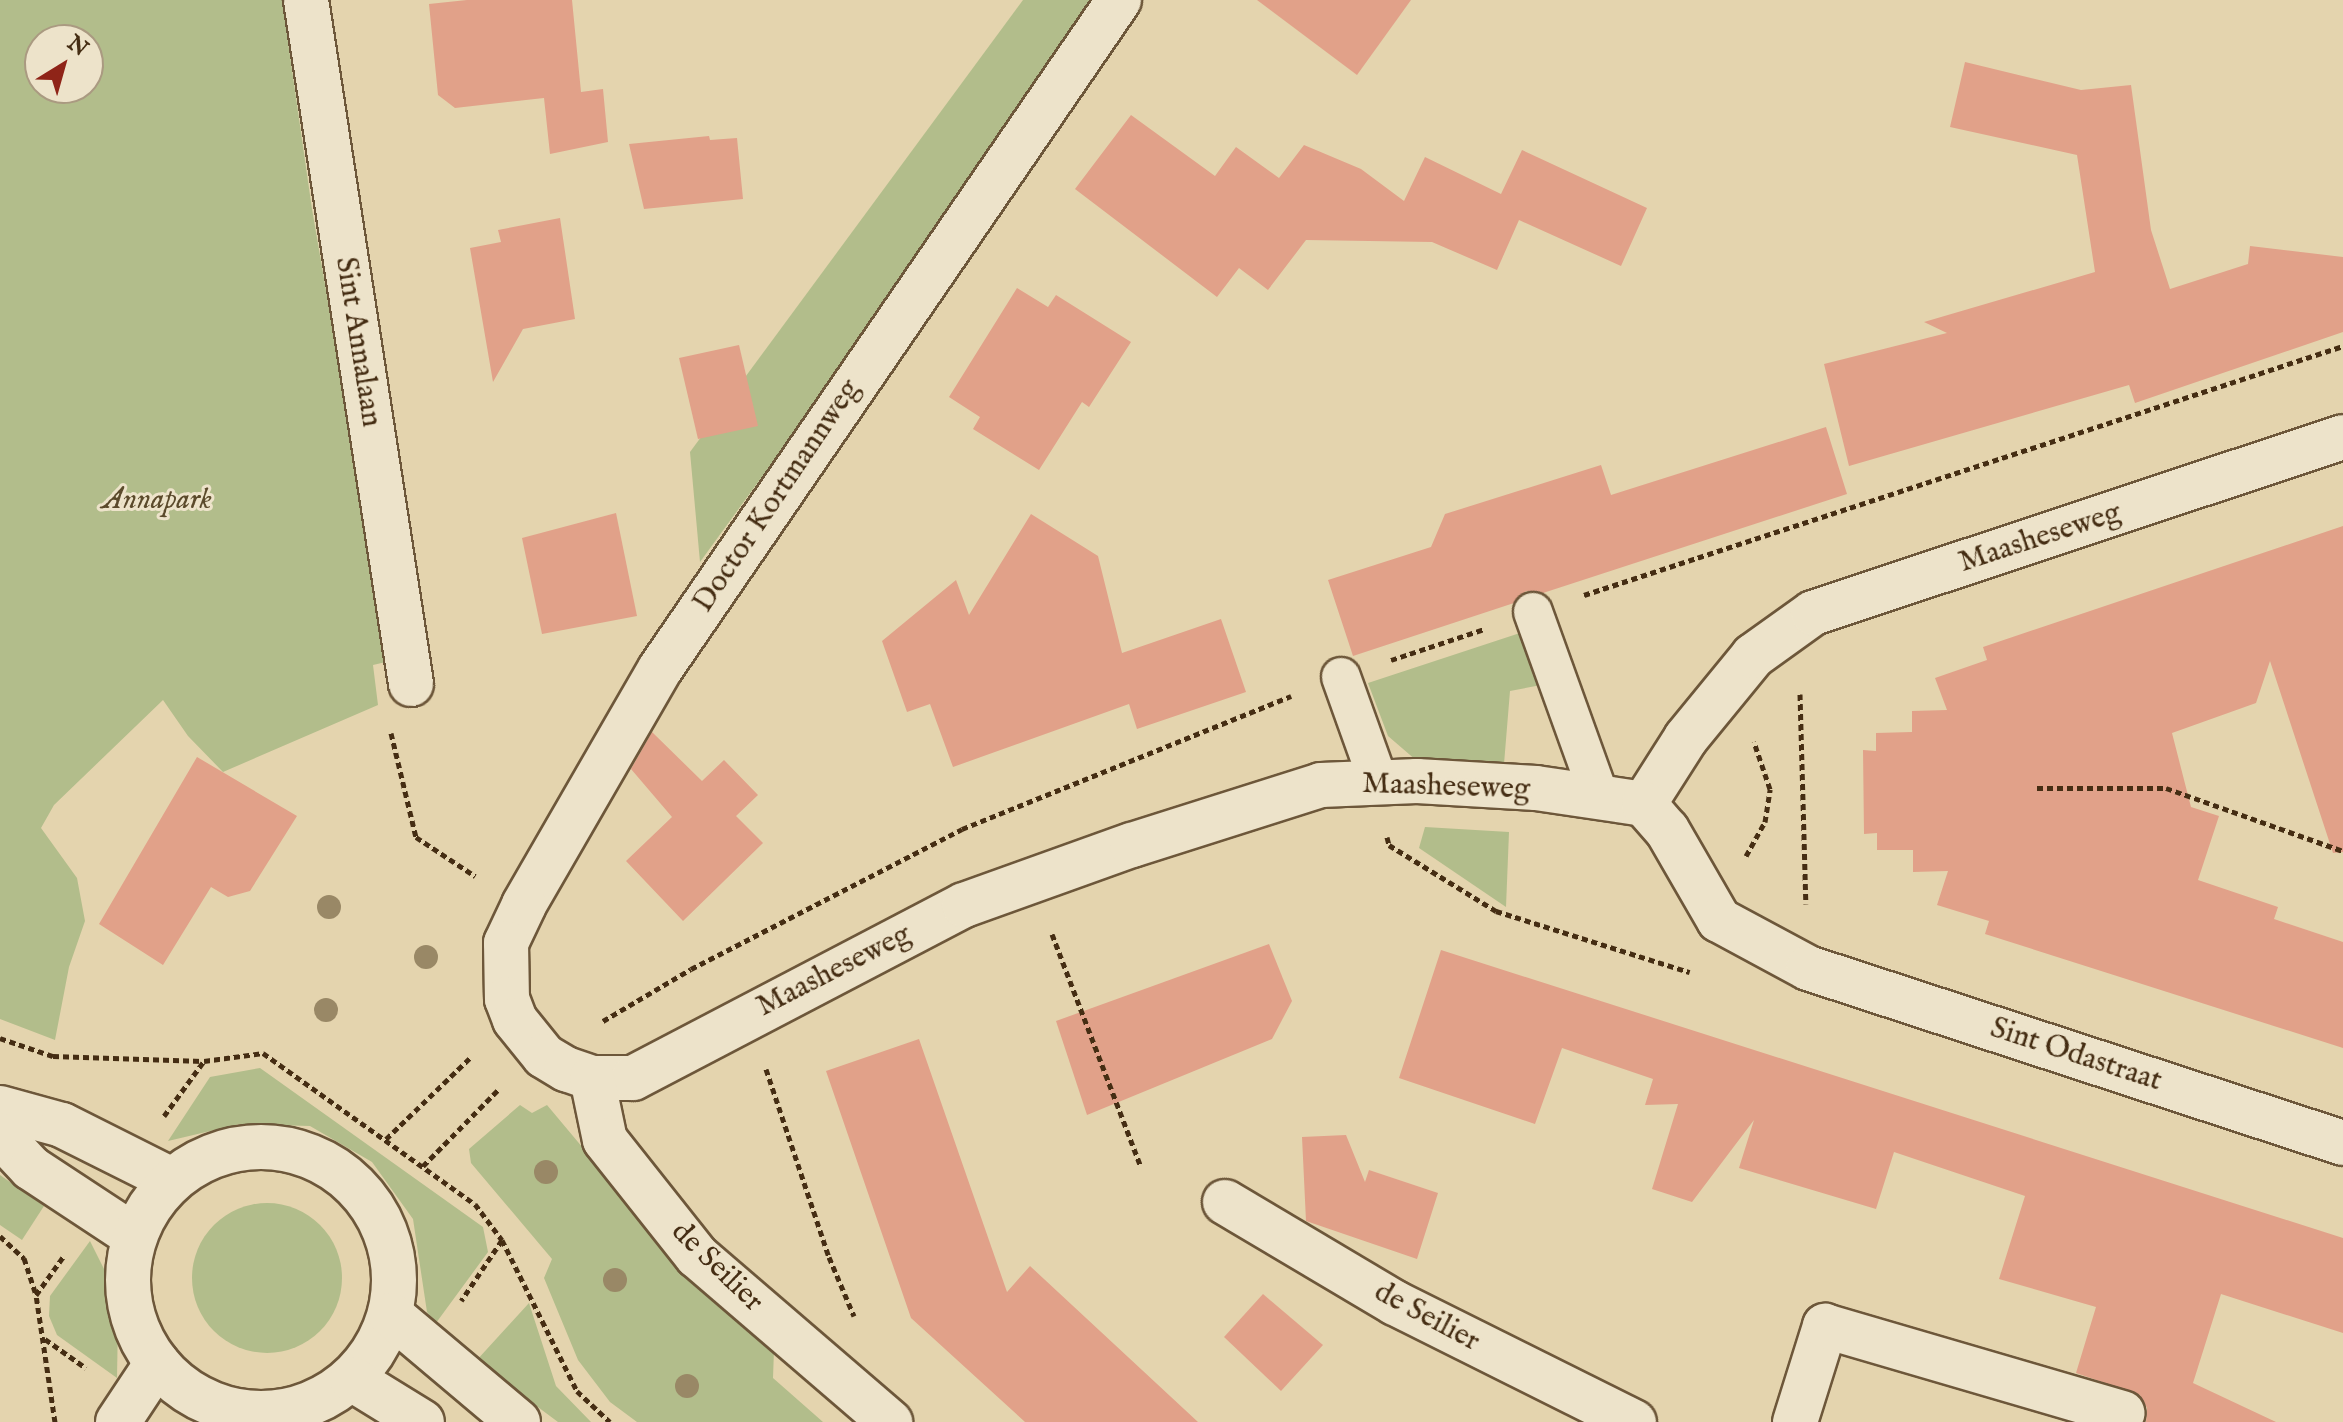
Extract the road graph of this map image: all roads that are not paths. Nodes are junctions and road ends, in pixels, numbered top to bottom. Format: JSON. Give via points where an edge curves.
{"nodes":[{"id":1,"x":306,"y":0,"type":"edge"},
{"id":2,"x":1119,"y":0,"type":"edge"},
{"id":3,"x":2343,"y":437,"type":"edge"},
{"id":4,"x":1533,"y":612,"type":"road end"},
{"id":5,"x":1341,"y":677,"type":"road end"},
{"id":6,"x":411,"y":684,"type":"road end"},
{"id":7,"x":1379,"y":783,"type":"junction"},
{"id":8,"x":1600,"y":798,"type":"junction"},
{"id":9,"x":1644,"y":804,"type":"junction"},
{"id":10,"x":515,"y":1020,"type":"joint"},
{"id":11,"x":592,"y":1078,"type":"junction"},
{"id":12,"x":0,"y":1108,"type":"edge"},
{"id":13,"x":0,"y":1135,"type":"edge"},
{"id":14,"x":2343,"y":1143,"type":"edge"},
{"id":15,"x":172,"y":1180,"type":"junction"},
{"id":16,"x":1225,"y":1202,"type":"dead end"},
{"id":17,"x":134,"y":1236,"type":"junction"},
{"id":18,"x":391,"y":1315,"type":"junction"},
{"id":19,"x":157,"y":1363,"type":"junction"},
{"id":20,"x":352,"y":1379,"type":"junction"},
{"id":21,"x":2123,"y":1413,"type":"dead end"},
{"id":22,"x":221,"y":1416,"type":"edge"},
{"id":23,"x":118,"y":1422,"type":"edge"},
{"id":24,"x":422,"y":1422,"type":"edge"},
{"id":25,"x":518,"y":1422,"type":"edge"},
{"id":26,"x":890,"y":1422,"type":"edge"},
{"id":27,"x":1634,"y":1422,"type":"edge"},
{"id":28,"x":1795,"y":1422,"type":"edge"}],
"edges":[{"from":1,"to":6,"type":"street","name":"Sint Annalaan"},
{"from":2,"to":10,"type":"street","name":"Doctor Kortmannweg","via":[[660,669],[506,943],[503,981]]},
{"from":3,"to":9,"type":"street","name":"Maasheseweg","via":[[1813,613],[1753,656]]},
{"from":4,"to":8,"type":"lane"},
{"from":5,"to":7,"type":"lane"},
{"from":7,"to":8,"type":"street","name":"Maasheseweg","via":[[1536,788]]},
{"from":7,"to":11,"type":"street","name":"Maasheseweg","via":[[1321,785],[964,905],[633,1078]]},
{"from":8,"to":9,"type":"street","name":"Maasheseweg"},
{"from":9,"to":14,"type":"street","name":"Sint Odastraat","via":[[1667,830],[1719,920],[1808,968]]},
{"from":10,"to":11,"type":"street","name":"Maasheseweg","via":[[544,1056]]},
{"from":11,"to":26,"type":"street","name":"de Seilier","via":[[605,1140],[697,1256]]},
{"from":12,"to":15,"type":"street","via":[[62,1125]]},
{"from":13,"to":17,"type":"street","via":[[31,1168]]},
{"from":15,"to":17,"type":"street","via":[[149,1206]]},
{"from":15,"to":18,"type":"street","via":[[208,1157],[249,1146],[291,1149],[331,1166],[364,1193],[386,1231],[395,1273]]},
{"from":16,"to":27,"type":"street","name":"de Seilier","via":[[1395,1303]]},
{"from":17,"to":19,"type":"street","via":[[130,1302],[139,1335]]},
{"from":18,"to":20,"type":"street","via":[[376,1349]]},
{"from":18,"to":25,"type":"street"},
{"from":19,"to":22,"type":"street"},
{"from":19,"to":23,"type":"street"},
{"from":20,"to":22,"type":"street","via":[[293,1410]]},
{"from":20,"to":24,"type":"street"},
{"from":21,"to":28,"type":"street","via":[[1825,1326]]}]}
